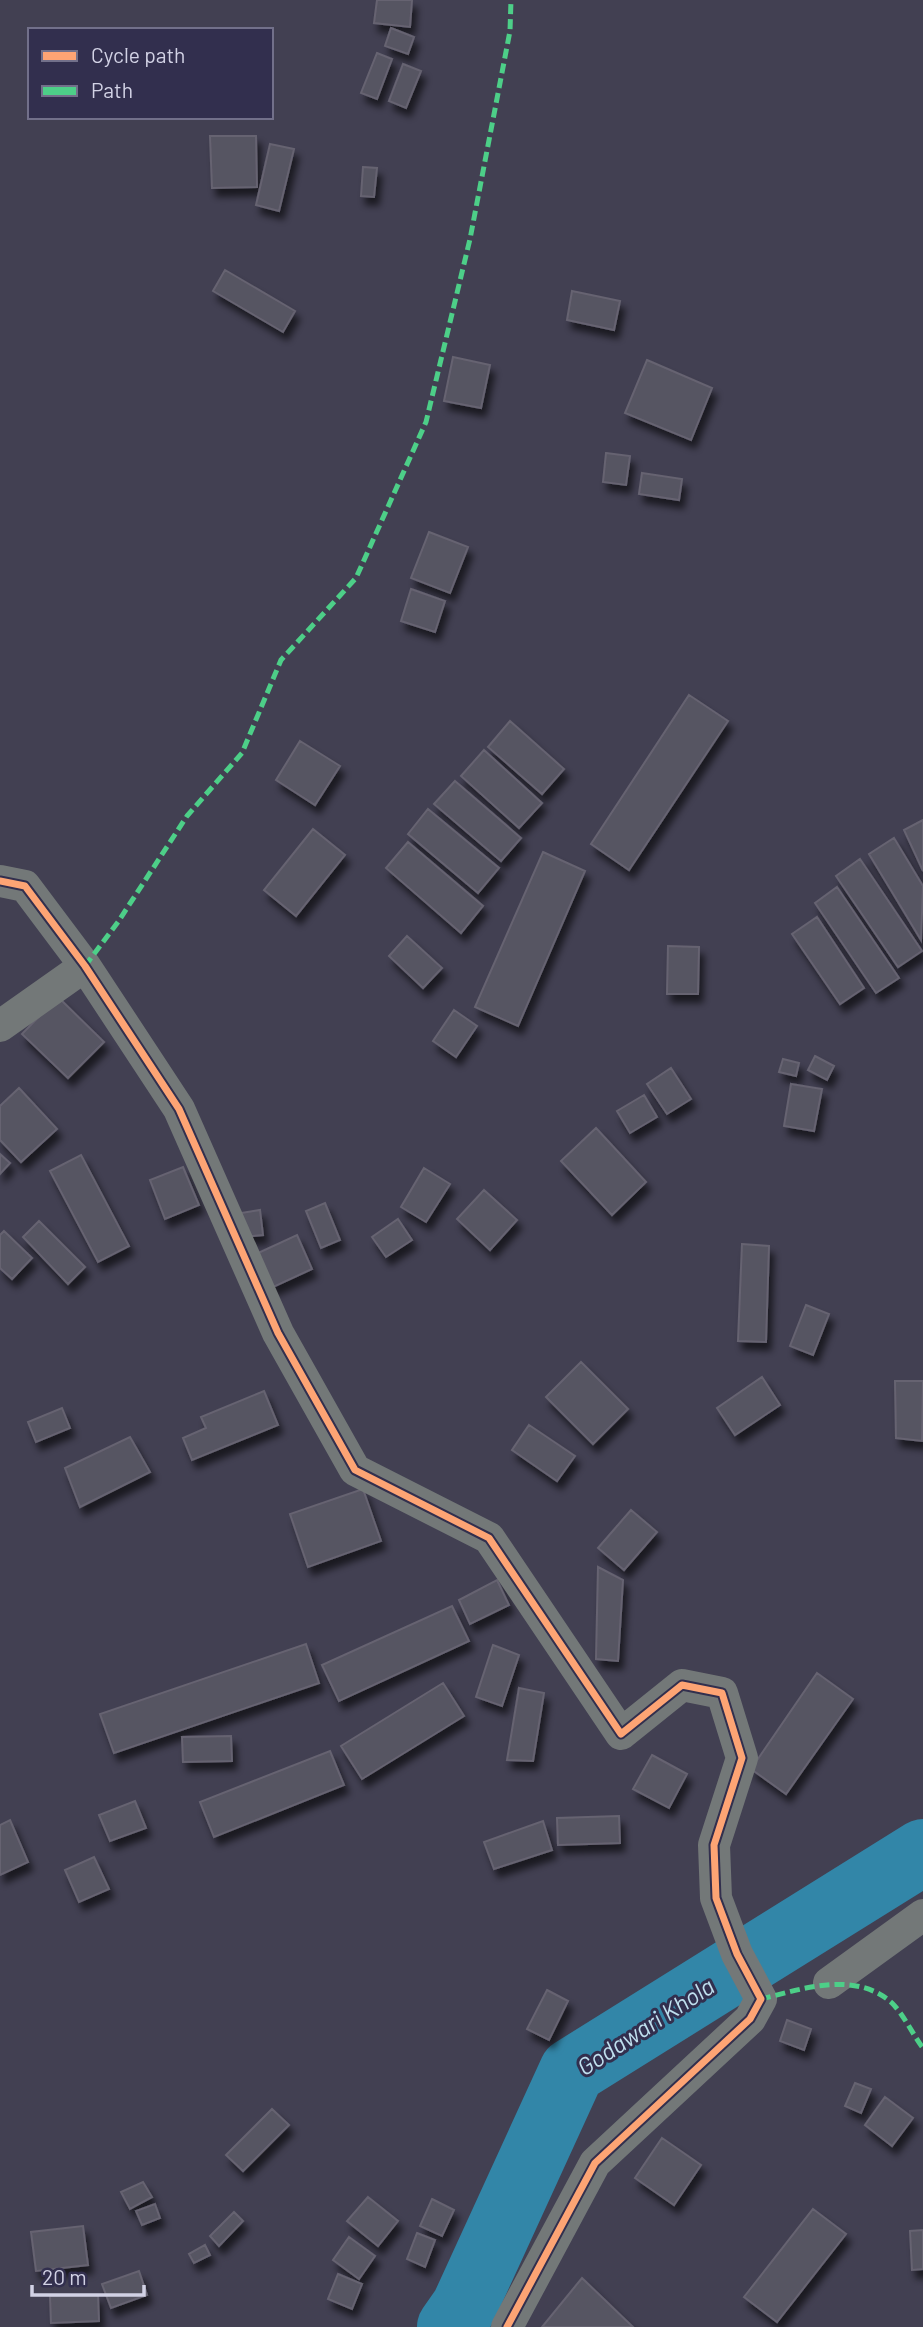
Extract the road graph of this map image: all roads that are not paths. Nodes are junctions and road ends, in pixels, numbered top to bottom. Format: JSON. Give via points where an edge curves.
{"nodes":[{"id":1,"x":0,"y":881,"type":"edge"},
{"id":2,"x":85,"y":966,"type":"junction"},
{"id":3,"x":0,"y":1026,"type":"edge"},
{"id":4,"x":923,"y":1914,"type":"edge"},
{"id":5,"x":829,"y":1983,"type":"dead end"},
{"id":6,"x":507,"y":2327,"type":"edge"}],
"edges":[{"from":1,"to":2,"type":"street","via":[[25,886]]},
{"from":2,"to":3,"type":"street"},
{"from":2,"to":6,"type":"street","via":[[179,1109],[278,1333],[355,1470],[489,1538],[621,1734],[682,1685],[722,1693],[742,1758],[714,1845],[716,1898],[737,1954],[761,1999],[750,2019],[595,2163]]},
{"from":4,"to":5,"type":"street"}]}
